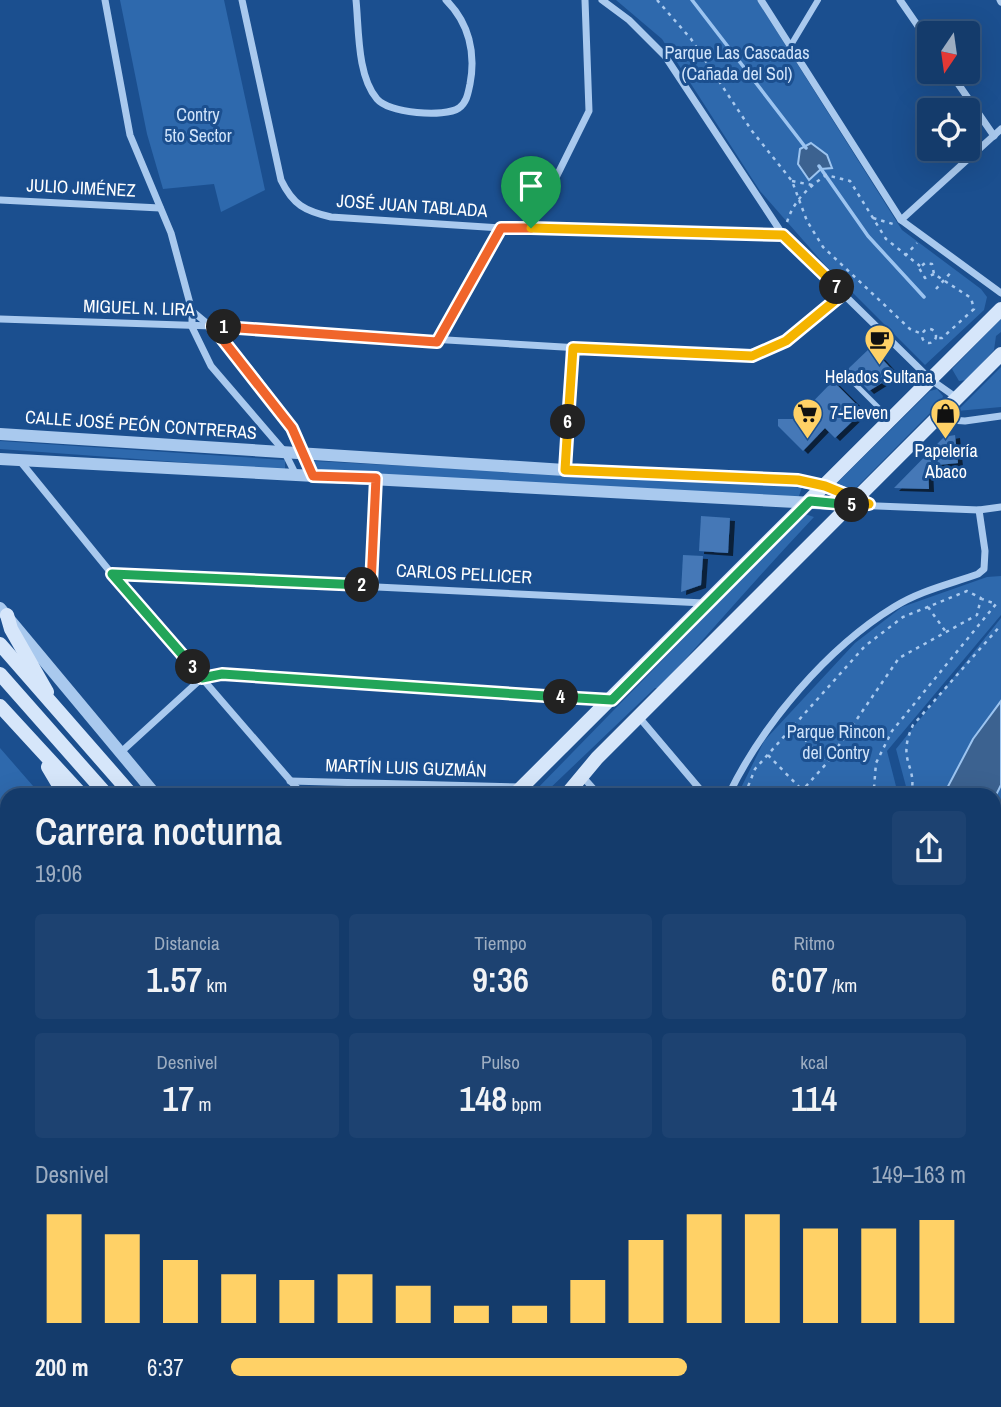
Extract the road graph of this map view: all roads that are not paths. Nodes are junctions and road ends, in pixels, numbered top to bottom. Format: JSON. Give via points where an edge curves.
{"nodes":[{"id":1,"x":105,"y":0,"type":"edge"},
{"id":2,"x":242,"y":0,"type":"edge"},
{"id":3,"x":356,"y":0,"type":"edge"},
{"id":4,"x":446,"y":0,"type":"edge"},
{"id":5,"x":584,"y":0,"type":"edge"},
{"id":6,"x":602,"y":0,"type":"edge"},
{"id":7,"x":761,"y":0,"type":"edge"},
{"id":8,"x":818,"y":0,"type":"edge"},
{"id":9,"x":900,"y":0,"type":"edge"},
{"id":10,"x":917,"y":25,"type":"edge"},
{"id":11,"x":791,"y":45,"type":"junction"},
{"id":12,"x":958,"y":84,"type":"edge"},
{"id":13,"x":1001,"y":129,"type":"edge"},
{"id":14,"x":994,"y":136,"type":"junction"},
{"id":15,"x":0,"y":200,"type":"edge"},
{"id":16,"x":160,"y":208,"type":"junction"},
{"id":17,"x":901,"y":220,"type":"junction"},
{"id":18,"x":501,"y":228,"type":"junction"},
{"id":19,"x":531,"y":228,"type":"junction"},
{"id":20,"x":783,"y":235,"type":"junction"},
{"id":21,"x":844,"y":293,"type":"junction"},
{"id":22,"x":1001,"y":293,"type":"edge"},
{"id":23,"x":1001,"y":309,"type":"edge"},
{"id":24,"x":192,"y":312,"type":"junction"},
{"id":25,"x":0,"y":318,"type":"edge"},
{"id":26,"x":212,"y":326,"type":"junction"},
{"id":27,"x":192,"y":327,"type":"junction"},
{"id":28,"x":437,"y":342,"type":"junction"},
{"id":29,"x":573,"y":348,"type":"junction"},
{"id":30,"x":1001,"y":354,"type":"edge"},
{"id":31,"x":846,"y":375,"type":"dead end"},
{"id":32,"x":930,"y":379,"type":"junction"},
{"id":33,"x":958,"y":398,"type":"junction"},
{"id":34,"x":1001,"y":416,"type":"edge"},
{"id":35,"x":890,"y":419,"type":"junction"},
{"id":36,"x":937,"y":419,"type":"junction"},
{"id":37,"x":0,"y":434,"type":"edge"},
{"id":38,"x":284,"y":452,"type":"junction"},
{"id":39,"x":305,"y":453,"type":"junction"},
{"id":40,"x":0,"y":459,"type":"edge"},
{"id":41,"x":19,"y":461,"type":"junction"},
{"id":42,"x":565,"y":470,"type":"junction"},
{"id":43,"x":296,"y":475,"type":"junction"},
{"id":44,"x":313,"y":476,"type":"junction"},
{"id":45,"x":376,"y":478,"type":"junction"},
{"id":46,"x":825,"y":486,"type":"junction"},
{"id":47,"x":810,"y":501,"type":"junction"},
{"id":48,"x":859,"y":502,"type":"junction"},
{"id":49,"x":1001,"y":507,"type":"edge"},
{"id":50,"x":979,"y":510,"type":"junction"},
{"id":51,"x":112,"y":574,"type":"junction"},
{"id":52,"x":371,"y":585,"type":"junction"},
{"id":53,"x":708,"y":603,"type":"junction"},
{"id":54,"x":4,"y":612,"type":"edge"},
{"id":55,"x":0,"y":644,"type":"edge"},
{"id":56,"x":0,"y":674,"type":"edge"},
{"id":57,"x":202,"y":678,"type":"junction"},
{"id":58,"x":612,"y":700,"type":"junction"},
{"id":59,"x":0,"y":706,"type":"edge"},
{"id":60,"x":57,"y":712,"type":"junction"},
{"id":61,"x":638,"y":716,"type":"junction"},
{"id":62,"x":35,"y":745,"type":"junction"},
{"id":63,"x":120,"y":753,"type":"junction"},
{"id":64,"x":582,"y":776,"type":"junction"},
{"id":65,"x":290,"y":781,"type":"junction"},
{"id":66,"x":60,"y":788,"type":"edge"},
{"id":67,"x":76,"y":788,"type":"edge"},
{"id":68,"x":101,"y":788,"type":"edge"},
{"id":69,"x":126,"y":788,"type":"edge"},
{"id":70,"x":150,"y":788,"type":"edge"},
{"id":71,"x":296,"y":788,"type":"edge"},
{"id":72,"x":450,"y":788,"type":"edge"},
{"id":73,"x":522,"y":788,"type":"edge"},
{"id":74,"x":572,"y":788,"type":"edge"},
{"id":75,"x":593,"y":788,"type":"edge"},
{"id":76,"x":699,"y":788,"type":"edge"},
{"id":77,"x":732,"y":788,"type":"edge"}],
"edges":[{"from":1,"to":16,"type":"street","via":[[130,135]]},
{"from":2,"to":18,"type":"street","name":"JOSÉ JUAN TABLADA","via":[[281,180],[297,206],[331,217]]},
{"from":3,"to":4,"type":"street","via":[[363,59],[376,99],[402,111],[433,112],[459,108],[467,99],[474,62],[463,23]]},
{"from":5,"to":19,"type":"street","via":[[589,111]]},
{"from":6,"to":20,"type":"street","via":[[665,55]]},
{"from":7,"to":11,"type":"street"},
{"from":8,"to":11,"type":"street"},
{"from":9,"to":10,"type":"street"},
{"from":11,"to":17,"type":"street"},
{"from":12,"to":14,"type":"street"},
{"from":13,"to":14,"type":"street"},
{"from":14,"to":17,"type":"street"},
{"from":15,"to":16,"type":"street","name":"JULIO JIMÉNEZ"},
{"from":16,"to":24,"type":"street"},
{"from":17,"to":22,"type":"street"},
{"from":18,"to":19,"type":"street","name":"JOSÉ JUAN TABLADA"},
{"from":18,"to":28,"type":"street"},
{"from":19,"to":20,"type":"street","name":"JOSÉ JUAN TABLADA"},
{"from":20,"to":21,"type":"street"},
{"from":21,"to":29,"type":"street","name":"MIGUEL N. LIRA","via":[[786,341],[752,356]]},
{"from":21,"to":32,"type":"street"},
{"from":23,"to":32,"type":"main road"},
{"from":24,"to":26,"type":"street"},
{"from":24,"to":27,"type":"street"},
{"from":25,"to":27,"type":"street","name":"MIGUEL N. LIRA"},
{"from":26,"to":27,"type":"street","name":"MIGUEL N. LIRA"},
{"from":26,"to":28,"type":"street","name":"MIGUEL N. LIRA"},
{"from":26,"to":39,"type":"street","via":[[278,408]]},
{"from":27,"to":38,"type":"street","via":[[219,377]]},
{"from":28,"to":29,"type":"street","name":"MIGUEL N. LIRA"},
{"from":29,"to":42,"type":"street"},
{"from":30,"to":33,"type":"main road"},
{"from":31,"to":35,"type":"lane"},
{"from":32,"to":33,"type":"street"},
{"from":32,"to":35,"type":"main road"},
{"from":33,"to":36,"type":"main road"},
{"from":34,"to":36,"type":"street"},
{"from":35,"to":46,"type":"main road"},
{"from":36,"to":48,"type":"main road"},
{"from":37,"to":38,"type":"street","name":"CALLE JOSÉ PEÓN CONTRERAS"},
{"from":38,"to":39,"type":"street","name":"CALLE JOSÉ PEÓN CONTRERAS"},
{"from":38,"to":43,"type":"street"},
{"from":39,"to":42,"type":"street","name":"CALLE JOSÉ PEÓN CONTRERAS"},
{"from":39,"to":44,"type":"street"},
{"from":40,"to":41,"type":"street"},
{"from":41,"to":43,"type":"street"},
{"from":41,"to":51,"type":"street"},
{"from":42,"to":46,"type":"street","name":"CALLE JOSÉ PEÓN CONTRERAS","via":[[788,478]]},
{"from":43,"to":44,"type":"street"},
{"from":44,"to":45,"type":"street"},
{"from":45,"to":47,"type":"street"},
{"from":45,"to":52,"type":"street"},
{"from":46,"to":47,"type":"main road"},
{"from":46,"to":48,"type":"street","name":"CALLE JOSÉ PEÓN CONTRERAS"},
{"from":47,"to":48,"type":"street"},
{"from":47,"to":53,"type":"main road"},
{"from":48,"to":50,"type":"street"},
{"from":48,"to":61,"type":"main road"},
{"from":49,"to":50,"type":"street"},
{"from":50,"to":77,"type":"street","via":[[984,569],[915,596],[854,636],[757,741]]},
{"from":51,"to":52,"type":"street","name":"CARLOS PELLICER"},
{"from":51,"to":57,"type":"street"},
{"from":52,"to":53,"type":"street","name":"CARLOS PELLICER"},
{"from":53,"to":58,"type":"main road"},
{"from":54,"to":60,"type":"main road"},
{"from":54,"to":63,"type":"street"},
{"from":55,"to":60,"type":"main road"},
{"from":56,"to":68,"type":"main road"},
{"from":57,"to":58,"type":"street","via":[[222,674]]},
{"from":57,"to":63,"type":"street"},
{"from":57,"to":65,"type":"street"},
{"from":58,"to":73,"type":"main road"},
{"from":59,"to":62,"type":"main road"},
{"from":60,"to":69,"type":"main road"},
{"from":61,"to":64,"type":"main road"},
{"from":61,"to":76,"type":"street"},
{"from":62,"to":66,"type":"main road"},
{"from":62,"to":67,"type":"main road"},
{"from":63,"to":70,"type":"street"},
{"from":64,"to":74,"type":"main road"},
{"from":64,"to":75,"type":"street"},
{"from":65,"to":71,"type":"street"},
{"from":65,"to":72,"type":"street","name":"MARTÍN LUIS GUZMÁN"}]}
